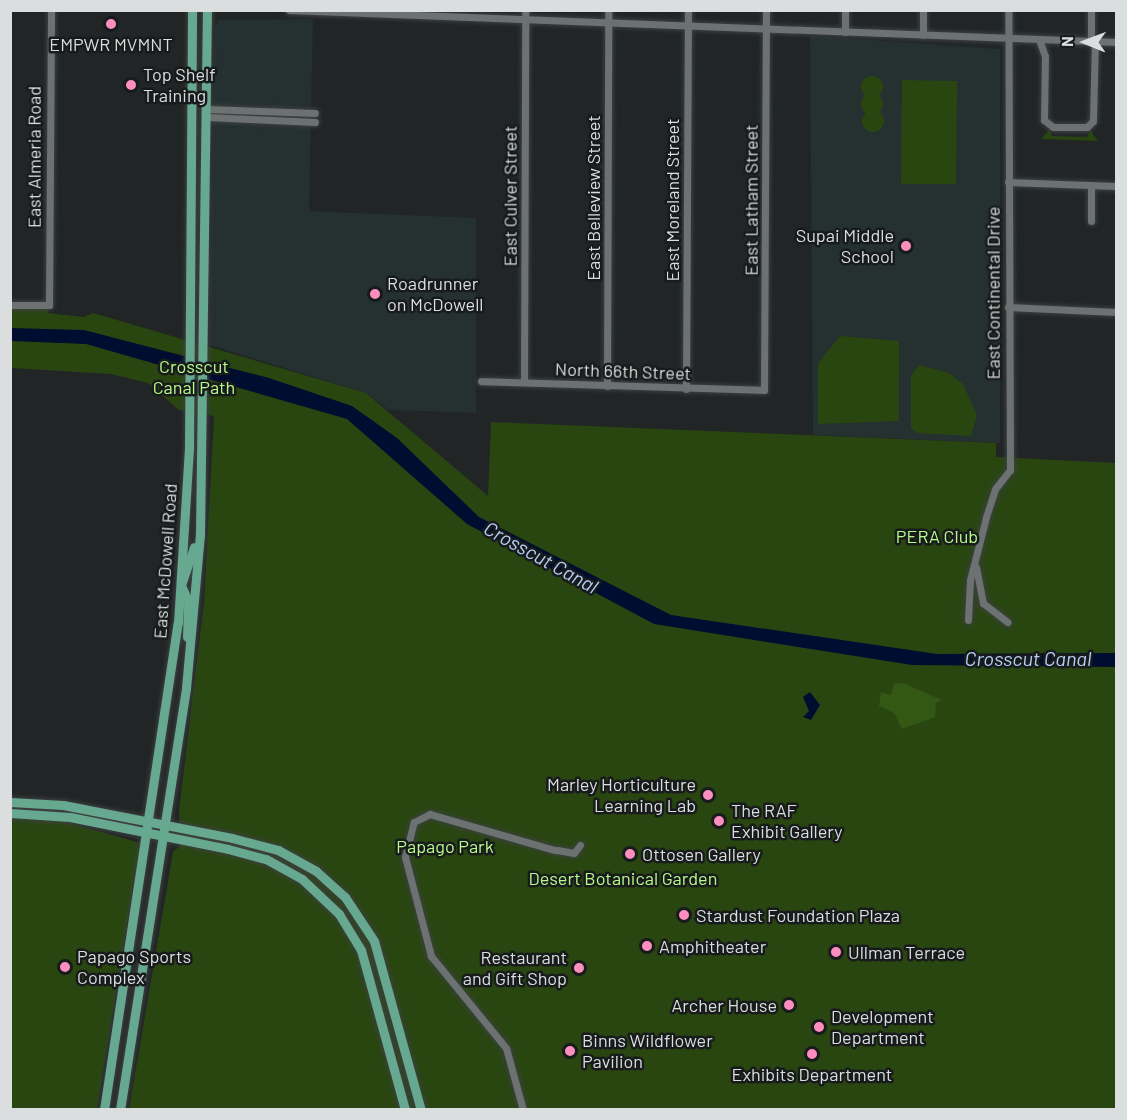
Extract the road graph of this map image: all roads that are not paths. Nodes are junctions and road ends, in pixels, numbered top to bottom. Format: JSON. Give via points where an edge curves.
{"nodes":[{"id":1,"x":51,"y":10,"type":"edge"},
{"id":2,"x":192,"y":10,"type":"edge"},
{"id":3,"x":207,"y":10,"type":"edge"},
{"id":4,"x":289,"y":10,"type":"edge"},
{"id":5,"x":525,"y":10,"type":"edge"},
{"id":6,"x":608,"y":10,"type":"edge"},
{"id":7,"x":688,"y":10,"type":"edge"},
{"id":8,"x":766,"y":10,"type":"edge"},
{"id":9,"x":845,"y":10,"type":"edge"},
{"id":10,"x":923,"y":10,"type":"edge"},
{"id":11,"x":1008,"y":10,"type":"edge"},
{"id":12,"x":1090,"y":10,"type":"edge"},
{"id":13,"x":359,"y":12,"type":"edge"},
{"id":14,"x":442,"y":13,"type":"edge"},
{"id":15,"x":525,"y":19,"type":"junction"},
{"id":16,"x":609,"y":23,"type":"junction"},
{"id":17,"x":688,"y":26,"type":"junction"},
{"id":18,"x":766,"y":30,"type":"junction"},
{"id":19,"x":845,"y":32,"type":"junction"},
{"id":20,"x":923,"y":35,"type":"junction"},
{"id":21,"x":1007,"y":37,"type":"junction"},
{"id":22,"x":1039,"y":39,"type":"junction"},
{"id":23,"x":1054,"y":39,"type":"junction"},
{"id":24,"x":1093,"y":41,"type":"junction"},
{"id":25,"x":1116,"y":42,"type":"edge"},
{"id":26,"x":1045,"y":56,"type":"junction"},
{"id":27,"x":207,"y":113,"type":"junction"},
{"id":28,"x":315,"y":113,"type":"dead end"},
{"id":29,"x":315,"y":122,"type":"dead end"},
{"id":30,"x":191,"y":134,"type":"junction"},
{"id":31,"x":207,"y":134,"type":"junction"},
{"id":32,"x":1008,"y":182,"type":"junction"},
{"id":33,"x":1091,"y":185,"type":"junction"},
{"id":34,"x":1116,"y":186,"type":"edge"},
{"id":35,"x":1091,"y":221,"type":"dead end"},
{"id":36,"x":10,"y":305,"type":"edge"},
{"id":37,"x":1008,"y":307,"type":"junction"},
{"id":38,"x":1116,"y":312,"type":"edge"},
{"id":39,"x":481,"y":381,"type":"dead end"},
{"id":40,"x":524,"y":382,"type":"junction"},
{"id":41,"x":607,"y":386,"type":"junction"},
{"id":42,"x":686,"y":389,"type":"junction"},
{"id":43,"x":764,"y":390,"type":"joint"},
{"id":44,"x":201,"y":520,"type":"junction"},
{"id":45,"x":976,"y":567,"type":"junction"},
{"id":46,"x":181,"y":585,"type":"junction"},
{"id":47,"x":968,"y":620,"type":"dead end"},
{"id":48,"x":1007,"y":622,"type":"dead end"},
{"id":49,"x":189,"y":660,"type":"junction"},
{"id":50,"x":10,"y":802,"type":"edge"},
{"id":51,"x":10,"y":813,"type":"edge"},
{"id":52,"x":150,"y":821,"type":"junction"},
{"id":53,"x":165,"y":824,"type":"junction"},
{"id":54,"x":148,"y":833,"type":"junction"},
{"id":55,"x":164,"y":836,"type":"junction"},
{"id":56,"x":580,"y":845,"type":"dead end"},
{"id":57,"x":104,"y":1110,"type":"edge"},
{"id":58,"x":120,"y":1110,"type":"edge"},
{"id":59,"x":405,"y":1110,"type":"edge"},
{"id":60,"x":421,"y":1110,"type":"edge"},
{"id":61,"x":523,"y":1110,"type":"edge"}],
"edges":[{"from":1,"to":36,"type":"street","name":"East Almeria Road","via":[[49,305]]},
{"from":2,"to":30,"type":"main road","name":"East McDowell Road"},
{"from":3,"to":27,"type":"main road","name":"East McDowell Road"},
{"from":4,"to":13,"type":"street"},
{"from":5,"to":15,"type":"street","name":"East Culver Street"},
{"from":6,"to":16,"type":"street","name":"East Belleview Street"},
{"from":7,"to":17,"type":"street","name":"East Moreland Street"},
{"from":8,"to":18,"type":"street","name":"East Latham Street"},
{"from":9,"to":19,"type":"street"},
{"from":10,"to":20,"type":"street"},
{"from":11,"to":21,"type":"street","name":"East Continental Drive"},
{"from":12,"to":24,"type":"street"},
{"from":13,"to":14,"type":"street"},
{"from":14,"to":15,"type":"street"},
{"from":15,"to":16,"type":"street"},
{"from":15,"to":40,"type":"street","name":"East Culver Street"},
{"from":16,"to":17,"type":"street"},
{"from":16,"to":41,"type":"street","name":"East Belleview Street"},
{"from":17,"to":18,"type":"street"},
{"from":17,"to":42,"type":"street","name":"East Moreland Street"},
{"from":18,"to":19,"type":"street"},
{"from":18,"to":43,"type":"street","name":"East Latham Street"},
{"from":19,"to":20,"type":"street"},
{"from":20,"to":21,"type":"street"},
{"from":21,"to":22,"type":"street"},
{"from":21,"to":32,"type":"street","name":"East Continental Drive"},
{"from":22,"to":23,"type":"street"},
{"from":22,"to":26,"type":"street"},
{"from":23,"to":24,"type":"street"},
{"from":23,"to":26,"type":"street"},
{"from":24,"to":25,"type":"street"},
{"from":24,"to":26,"type":"street","via":[[1090,126],[1048,125]]},
{"from":27,"to":28,"type":"street"},
{"from":27,"to":29,"type":"street"},
{"from":27,"to":31,"type":"main road","name":"East McDowell Road"},
{"from":30,"to":31,"type":"main road"},
{"from":30,"to":46,"type":"main road","name":"East McDowell Road","via":[[189,374]]},
{"from":31,"to":44,"type":"main road","name":"East McDowell Road"},
{"from":32,"to":33,"type":"street"},
{"from":32,"to":37,"type":"street","name":"East Continental Drive"},
{"from":33,"to":34,"type":"street"},
{"from":33,"to":35,"type":"street"},
{"from":37,"to":38,"type":"street"},
{"from":37,"to":45,"type":"street","name":"East Continental Drive","via":[[1010,462],[1008,476],[990,502]]},
{"from":39,"to":40,"type":"street","name":"North 66th Street"},
{"from":40,"to":41,"type":"street","name":"North 66th Street"},
{"from":41,"to":42,"type":"street","name":"North 66th Street"},
{"from":42,"to":43,"type":"street","name":"North 66th Street"},
{"from":44,"to":46,"type":"main road"},
{"from":44,"to":49,"type":"main road","name":"East McDowell Road"},
{"from":45,"to":47,"type":"street","name":"East Continental Drive"},
{"from":45,"to":48,"type":"street","name":"East Continental Drive","via":[[983,603]]},
{"from":46,"to":49,"type":"main road","via":[[188,601]]},
{"from":46,"to":52,"type":"main road","name":"East McDowell Road"},
{"from":49,"to":53,"type":"main road","name":"East McDowell Road"},
{"from":50,"to":52,"type":"main road","via":[[63,805]]},
{"from":51,"to":54,"type":"main road","via":[[70,817]]},
{"from":52,"to":53,"type":"main road"},
{"from":52,"to":54,"type":"main road","name":"East McDowell Road"},
{"from":53,"to":55,"type":"main road","name":"East McDowell Road"},
{"from":53,"to":60,"type":"main road","via":[[278,850],[316,871],[345,897],[381,959]]},
{"from":54,"to":55,"type":"main road"},
{"from":54,"to":57,"type":"main road","name":"East McDowell Road"},
{"from":55,"to":58,"type":"main road","name":"East McDowell Road"},
{"from":55,"to":59,"type":"main road","via":[[266,859],[291,871],[329,902],[368,964]]},
{"from":56,"to":61,"type":"street","via":[[574,853],[556,850],[426,814],[412,825],[405,857],[431,956],[506,1048]]}]}
